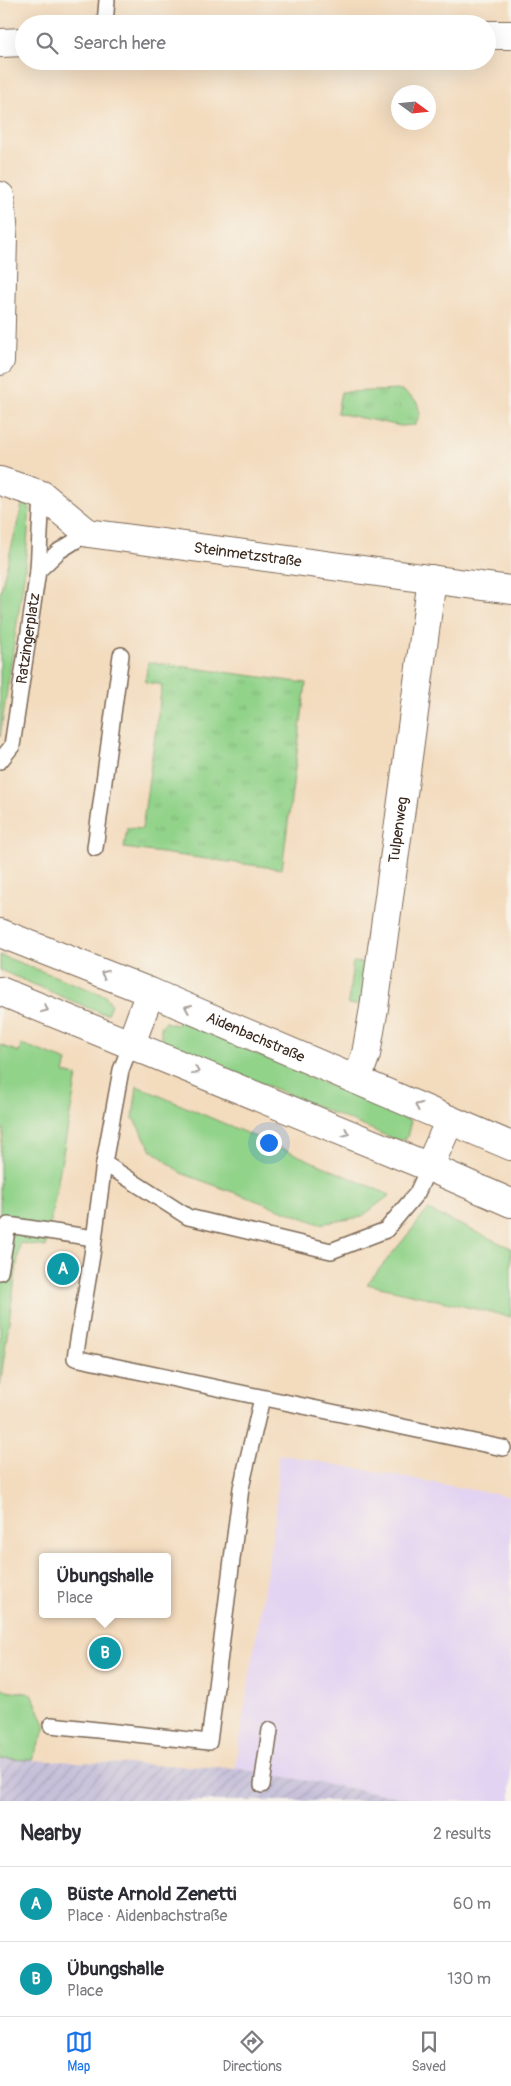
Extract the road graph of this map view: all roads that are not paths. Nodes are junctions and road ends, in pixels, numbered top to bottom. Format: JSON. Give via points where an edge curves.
{"nodes":[{"id":1,"x":107,"y":0,"type":"edge"},
{"id":2,"x":106,"y":15,"type":"edge"},
{"id":3,"x":496,"y":35,"type":"edge"},
{"id":4,"x":511,"y":35,"type":"edge"},
{"id":5,"x":15,"y":42,"type":"edge"},
{"id":6,"x":0,"y":43,"type":"edge"},
{"id":7,"x":0,"y":196,"type":"edge"},
{"id":8,"x":0,"y":360,"type":"edge"},
{"id":9,"x":0,"y":480,"type":"edge"},
{"id":10,"x":42,"y":495,"type":"junction"},
{"id":11,"x":88,"y":533,"type":"junction"},
{"id":12,"x":38,"y":571,"type":"junction"},
{"id":13,"x":432,"y":579,"type":"junction"},
{"id":14,"x":511,"y":590,"type":"edge"},
{"id":15,"x":122,"y":655,"type":"dead end"},
{"id":16,"x":0,"y":761,"type":"edge"},
{"id":17,"x":95,"y":848,"type":"dead end"},
{"id":18,"x":0,"y":933,"type":"edge"},
{"id":19,"x":0,"y":991,"type":"edge"},
{"id":20,"x":150,"y":992,"type":"junction"},
{"id":21,"x":131,"y":1044,"type":"junction"},
{"id":22,"x":357,"y":1080,"type":"junction"},
{"id":23,"x":450,"y":1120,"type":"junction"},
{"id":24,"x":511,"y":1146,"type":"edge"},
{"id":25,"x":104,"y":1163,"type":"junction"},
{"id":26,"x":429,"y":1167,"type":"junction"},
{"id":27,"x":511,"y":1203,"type":"edge"},
{"id":28,"x":94,"y":1238,"type":"junction"},
{"id":29,"x":0,"y":1272,"type":"edge"},
{"id":30,"x":262,"y":1398,"type":"junction"},
{"id":31,"x":502,"y":1448,"type":"dead end"},
{"id":32,"x":51,"y":1725,"type":"dead end"},
{"id":33,"x":270,"y":1730,"type":"dead end"},
{"id":34,"x":262,"y":1785,"type":"dead end"}],
"edges":[{"from":1,"to":2,"type":"lane"},
{"from":3,"to":4,"type":"main road"},
{"from":5,"to":6,"type":"main road"},
{"from":7,"to":8,"type":"main road","via":[[3,276]]},
{"from":9,"to":10,"type":"main road"},
{"from":10,"to":11,"type":"main road"},
{"from":10,"to":12,"type":"lane","name":"Ratzingerplatz"},
{"from":11,"to":12,"type":"lane","name":"Ratzingerplatz","via":[[59,551]]},
{"from":11,"to":13,"type":"main road","name":"Steinmetzstraße"},
{"from":12,"to":16,"type":"lane","name":"Ratzingerplatz","via":[[12,746]]},
{"from":13,"to":14,"type":"main road","name":"Steinmetzstraße"},
{"from":13,"to":22,"type":"main road","name":"Tulpenweg","via":[[376,999],[366,1054]]},
{"from":15,"to":17,"type":"lane"},
{"from":20,"to":18,"type":"main road","name":"Aidenbachstraße","one_way":true},
{"from":19,"to":21,"type":"main road","one_way":true},
{"from":20,"to":21,"type":"main road"},
{"from":22,"to":20,"type":"main road","name":"Aidenbachstraße","one_way":true},
{"from":21,"to":25,"type":"lane","via":[[122,1070]]},
{"from":21,"to":26,"type":"main road","one_way":true},
{"from":23,"to":22,"type":"main road","name":"Aidenbachstraße","one_way":true},
{"from":23,"to":24,"type":"main road","name":"Aidenbachstraße"},
{"from":23,"to":26,"type":"main road"},
{"from":25,"to":26,"type":"lane","via":[[188,1217],[331,1251],[386,1230],[417,1193]]},
{"from":25,"to":28,"type":"lane"},
{"from":26,"to":27,"type":"main road"},
{"from":28,"to":29,"type":"lane","via":[[8,1225]]},
{"from":28,"to":30,"type":"lane","via":[[74,1358]]},
{"from":30,"to":31,"type":"lane"},
{"from":30,"to":32,"type":"lane","via":[[241,1488],[208,1742]]},
{"from":33,"to":34,"type":"lane"}]}
